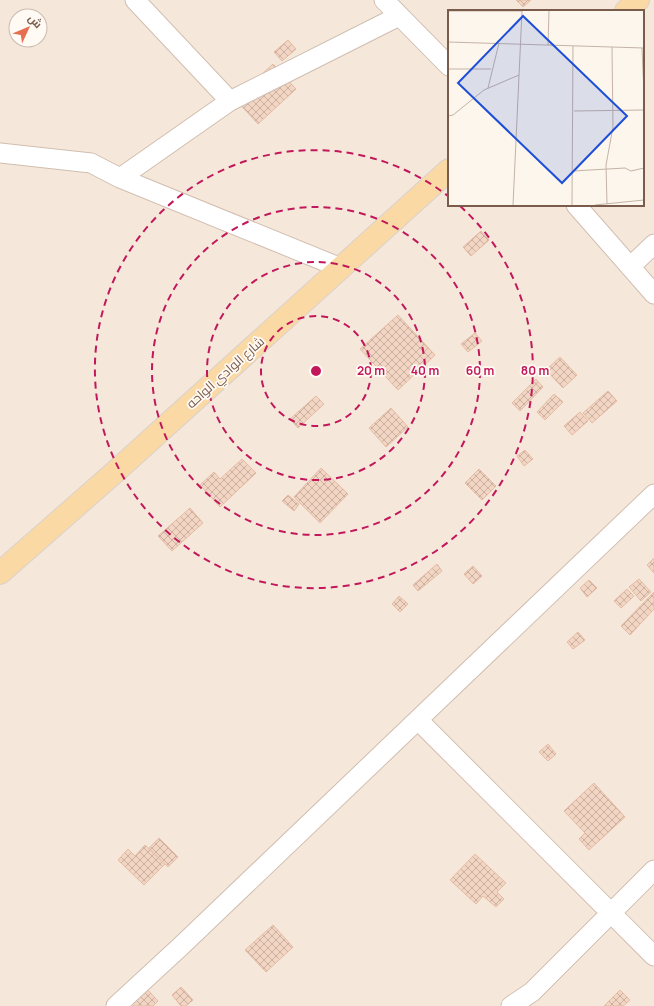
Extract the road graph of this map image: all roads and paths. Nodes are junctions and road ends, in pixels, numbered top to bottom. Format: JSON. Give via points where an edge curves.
{"nodes":[{"id":1,"x":134,"y":0,"type":"edge"},
{"id":2,"x":384,"y":0,"type":"edge"},
{"id":3,"x":638,"y":0,"type":"edge"},
{"id":4,"x":627,"y":10,"type":"edge"},
{"id":5,"x":399,"y":16,"type":"junction"},
{"id":6,"x":448,"y":65,"type":"edge"},
{"id":7,"x":230,"y":101,"type":"junction"},
{"id":8,"x":0,"y":152,"type":"edge"},
{"id":9,"x":448,"y":171,"type":"edge"},
{"id":10,"x":120,"y":178,"type":"junction"},
{"id":11,"x":577,"y":206,"type":"edge"},
{"id":12,"x":654,"y":244,"type":"edge"},
{"id":13,"x":630,"y":267,"type":"junction"},
{"id":14,"x":341,"y":268,"type":"junction"},
{"id":15,"x":654,"y":294,"type":"edge"},
{"id":16,"x":654,"y":494,"type":"edge"},
{"id":17,"x":0,"y":573,"type":"edge"},
{"id":18,"x":418,"y":720,"type":"junction"},
{"id":19,"x":654,"y":870,"type":"edge"},
{"id":20,"x":611,"y":913,"type":"junction"},
{"id":21,"x":654,"y":956,"type":"edge"},
{"id":22,"x":117,"y":1006,"type":"edge"},
{"id":23,"x":511,"y":1006,"type":"edge"}],
"edges":[{"from":1,"to":7,"type":"street"},
{"from":2,"to":5,"type":"street"},
{"from":3,"to":4,"type":"main road"},
{"from":5,"to":6,"type":"street"},
{"from":5,"to":7,"type":"street"},
{"from":7,"to":10,"type":"street"},
{"from":8,"to":10,"type":"street","via":[[91,163]]},
{"from":9,"to":14,"type":"main road","name":"شارع الوادي الواحه"},
{"from":10,"to":14,"type":"street"},
{"from":11,"to":13,"type":"street"},
{"from":12,"to":13,"type":"street"},
{"from":13,"to":15,"type":"street"},
{"from":14,"to":17,"type":"main road","name":"شارع الوادي الواحه"},
{"from":16,"to":18,"type":"street"},
{"from":18,"to":20,"type":"street"},
{"from":18,"to":22,"type":"street"},
{"from":19,"to":20,"type":"street"},
{"from":20,"to":21,"type":"street"},
{"from":20,"to":23,"type":"street","via":[[532,992]]}]}
